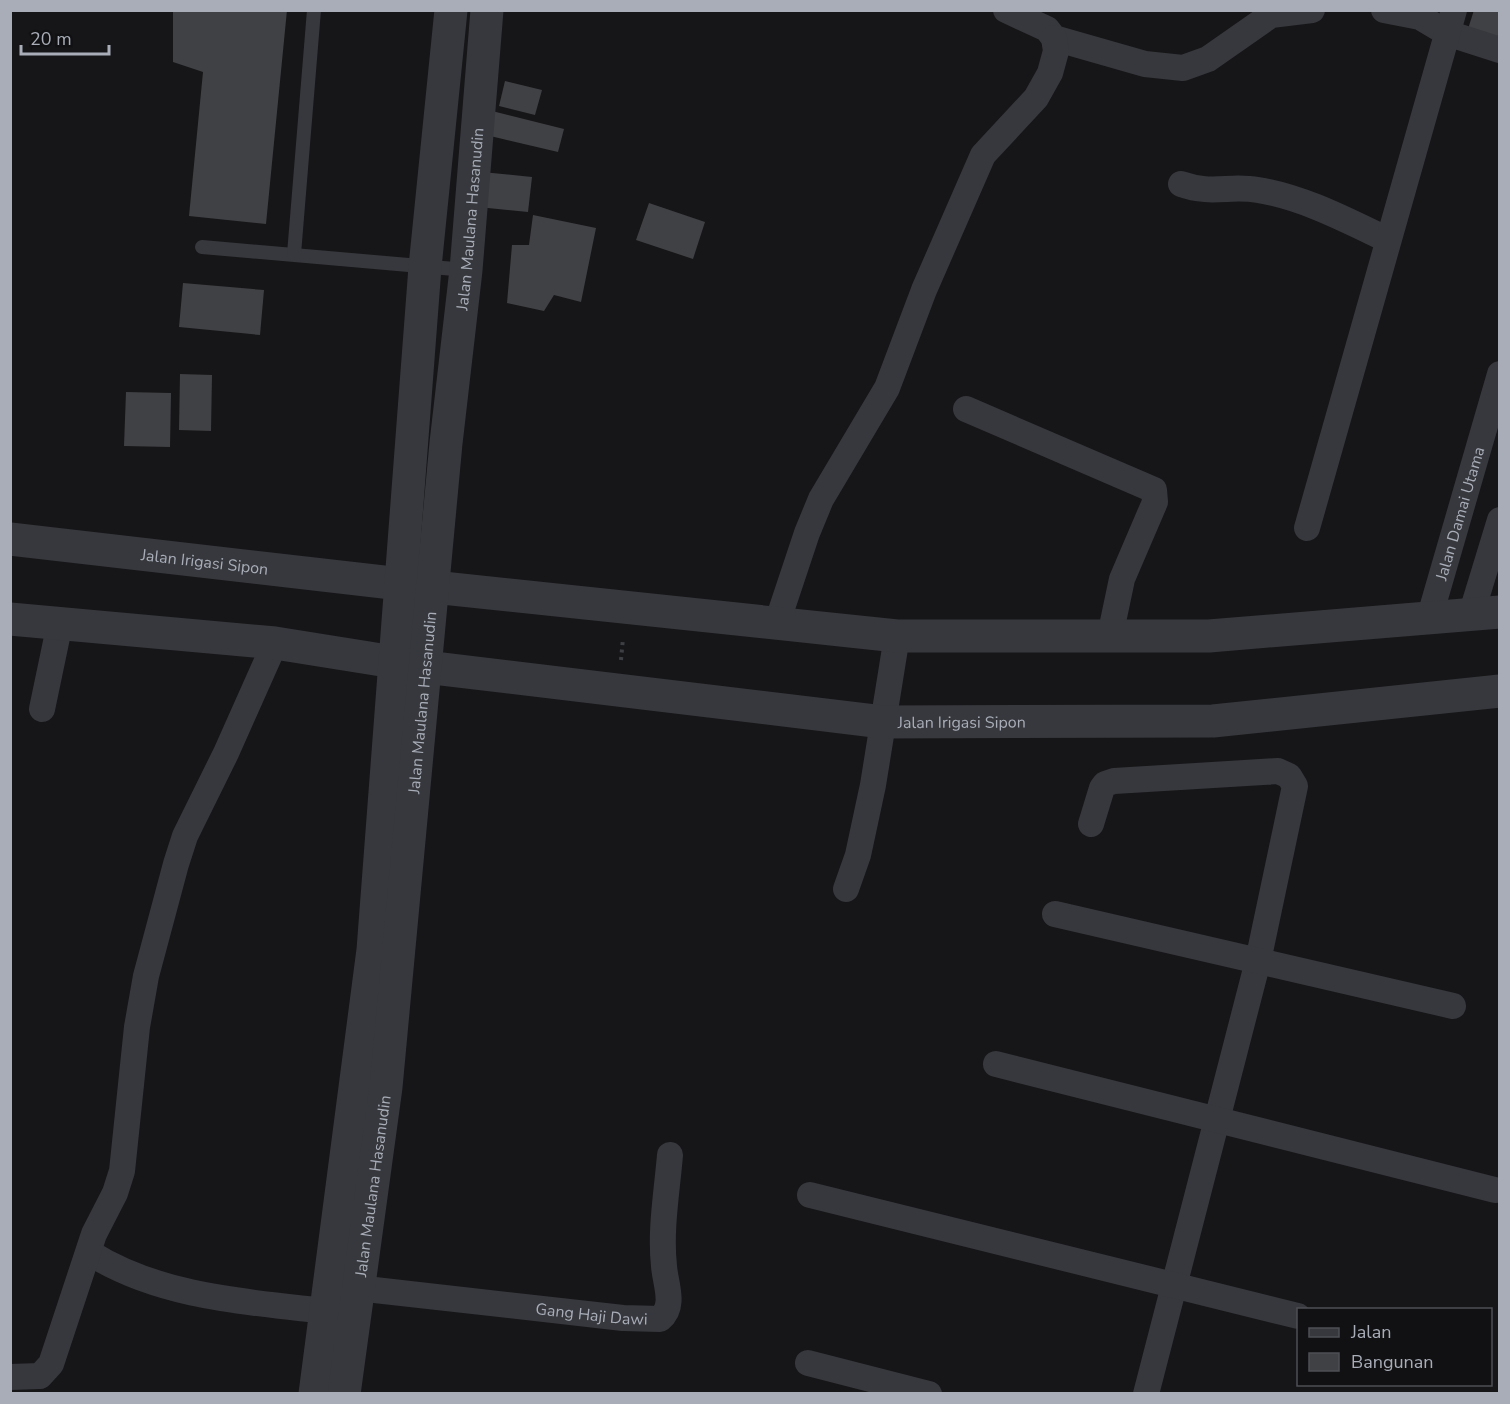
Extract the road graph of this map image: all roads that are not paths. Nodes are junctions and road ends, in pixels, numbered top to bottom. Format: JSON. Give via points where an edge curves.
{"nodes":[{"id":1,"x":314,"y":10,"type":"edge"},
{"id":2,"x":451,"y":10,"type":"edge"},
{"id":3,"x":487,"y":10,"type":"edge"},
{"id":4,"x":1006,"y":10,"type":"edge"},
{"id":5,"x":1312,"y":10,"type":"edge"},
{"id":6,"x":1384,"y":10,"type":"edge"},
{"id":7,"x":1451,"y":22,"type":"edge"},
{"id":8,"x":1054,"y":38,"type":"junction"},
{"id":9,"x":1500,"y":50,"type":"edge"},
{"id":10,"x":434,"y":174,"type":"junction"},
{"id":11,"x":473,"y":176,"type":"junction"},
{"id":12,"x":1180,"y":184,"type":"dead end"},
{"id":13,"x":1389,"y":240,"type":"junction"},
{"id":14,"x":202,"y":247,"type":"dead end"},
{"id":15,"x":294,"y":254,"type":"junction"},
{"id":16,"x":415,"y":266,"type":"junction"},
{"id":17,"x":466,"y":270,"type":"junction"},
{"id":18,"x":1500,"y":374,"type":"edge"},
{"id":19,"x":966,"y":409,"type":"dead end"},
{"id":20,"x":1500,"y":520,"type":"edge"},
{"id":21,"x":1307,"y":528,"type":"dead end"},
{"id":22,"x":10,"y":539,"type":"edge"},
{"id":23,"x":391,"y":587,"type":"junction"},
{"id":24,"x":432,"y":592,"type":"junction"},
{"id":25,"x":1485,"y":614,"type":"edge"},
{"id":26,"x":10,"y":619,"type":"edge"},
{"id":27,"x":1429,"y":619,"type":"junction"},
{"id":28,"x":60,"y":623,"type":"junction"},
{"id":29,"x":777,"y":623,"type":"junction"},
{"id":30,"x":1110,"y":636,"type":"junction"},
{"id":31,"x":897,"y":641,"type":"junction"},
{"id":32,"x":290,"y":646,"type":"junction"},
{"id":33,"x":404,"y":657,"type":"junction"},
{"id":34,"x":1500,"y":691,"type":"edge"},
{"id":35,"x":42,"y":709,"type":"dead end"},
{"id":36,"x":884,"y":717,"type":"junction"},
{"id":37,"x":1090,"y":824,"type":"dead end"},
{"id":38,"x":846,"y":889,"type":"dead end"},
{"id":39,"x":1055,"y":914,"type":"dead end"},
{"id":40,"x":1258,"y":961,"type":"junction"},
{"id":41,"x":1453,"y":1006,"type":"dead end"},
{"id":42,"x":996,"y":1064,"type":"dead end"},
{"id":43,"x":1216,"y":1118,"type":"junction"},
{"id":44,"x":670,"y":1155,"type":"dead end"},
{"id":45,"x":1495,"y":1190,"type":"dead end"},
{"id":46,"x":810,"y":1195,"type":"dead end"},
{"id":47,"x":90,"y":1253,"type":"junction"},
{"id":48,"x":1173,"y":1284,"type":"junction"},
{"id":49,"x":357,"y":1288,"type":"junction"},
{"id":50,"x":315,"y":1309,"type":"junction"},
{"id":51,"x":1297,"y":1315,"type":"edge"},
{"id":52,"x":808,"y":1363,"type":"dead end"},
{"id":53,"x":10,"y":1377,"type":"edge"},
{"id":54,"x":45,"y":1384,"type":"edge"},
{"id":55,"x":315,"y":1394,"type":"edge"},
{"id":56,"x":344,"y":1394,"type":"edge"},
{"id":57,"x":929,"y":1394,"type":"edge"},
{"id":58,"x":1146,"y":1394,"type":"edge"}],
"edges":[{"from":1,"to":15,"type":"lane"},
{"from":2,"to":10,"type":"street","name":"Jalan Maulana Hasanudin"},
{"from":3,"to":11,"type":"street","name":"Jalan Maulana Hasanudin"},
{"from":4,"to":8,"type":"street","via":[[1047,29]]},
{"from":5,"to":8,"type":"street","via":[[1271,15],[1208,59],[1182,68],[1145,63]]},
{"from":6,"to":7,"type":"street"},
{"from":7,"to":9,"type":"street"},
{"from":7,"to":13,"type":"street"},
{"from":8,"to":29,"type":"street","via":[[1056,51],[1050,73],[1036,98],[983,155],[886,388],[821,499]]},
{"from":10,"to":11,"type":"street"},
{"from":10,"to":16,"type":"street","name":"Jalan Maulana Hasanudin"},
{"from":11,"to":17,"type":"street","name":"Jalan Maulana Hasanudin"},
{"from":12,"to":13,"type":"street","via":[[1212,192],[1258,190],[1337,216]]},
{"from":13,"to":21,"type":"street"},
{"from":14,"to":15,"type":"lane"},
{"from":15,"to":16,"type":"lane"},
{"from":16,"to":17,"type":"lane"},
{"from":16,"to":23,"type":"street","name":"Jalan Maulana Hasanudin"},
{"from":17,"to":24,"type":"street","name":"Jalan Maulana Hasanudin"},
{"from":18,"to":27,"type":"street","name":"Jalan Damai Utama"},
{"from":19,"to":30,"type":"street","via":[[1154,490],[1155,502],[1122,579]]},
{"from":20,"to":25,"type":"street"},
{"from":22,"to":23,"type":"street","name":"Jalan Irigasi Sipon","via":[[305,573]]},
{"from":23,"to":33,"type":"street","name":"Jalan Maulana Hasanudin"},
{"from":24,"to":29,"type":"street"},
{"from":24,"to":33,"type":"street","name":"Jalan Maulana Hasanudin"},
{"from":25,"to":27,"type":"street"},
{"from":26,"to":28,"type":"street","name":"Jalan Irigasi Sipon"},
{"from":27,"to":30,"type":"street","via":[[1209,636]]},
{"from":28,"to":32,"type":"street","name":"Jalan Irigasi Sipon"},
{"from":28,"to":35,"type":"street"},
{"from":29,"to":31,"type":"street"},
{"from":30,"to":31,"type":"street"},
{"from":31,"to":36,"type":"street"},
{"from":32,"to":33,"type":"street","name":"Jalan Irigasi Sipon"},
{"from":32,"to":47,"type":"street","via":[[185,836],[136,1026],[122,1171],[94,1234]]},
{"from":33,"to":36,"type":"street","name":"Jalan Irigasi Sipon"},
{"from":33,"to":49,"type":"street","name":"Jalan Maulana Hasanudin","via":[[386,1087]]},
{"from":33,"to":50,"type":"street","name":"Jalan Maulana Hasanudin","via":[[373,950]]},
{"from":34,"to":36,"type":"street","name":"Jalan Irigasi Sipon","via":[[1213,722]]},
{"from":36,"to":38,"type":"street","via":[[858,855]]},
{"from":37,"to":40,"type":"street","via":[[1102,788],[1114,781],[1285,772],[1296,791]]},
{"from":39,"to":40,"type":"street"},
{"from":40,"to":41,"type":"street"},
{"from":40,"to":43,"type":"street"},
{"from":42,"to":43,"type":"street"},
{"from":43,"to":45,"type":"street"},
{"from":43,"to":48,"type":"street"},
{"from":44,"to":49,"type":"street","name":"Gang Haji Dawi","via":[[663,1259],[669,1295],[660,1319]]},
{"from":46,"to":48,"type":"street"},
{"from":47,"to":50,"type":"street","via":[[147,1282],[241,1301]]},
{"from":47,"to":54,"type":"street"},
{"from":48,"to":51,"type":"street"},
{"from":48,"to":58,"type":"street"},
{"from":49,"to":56,"type":"street","name":"Jalan Maulana Hasanudin"},
{"from":50,"to":55,"type":"street","name":"Jalan Maulana Hasanudin"},
{"from":52,"to":57,"type":"street"},
{"from":53,"to":54,"type":"street"}]}
